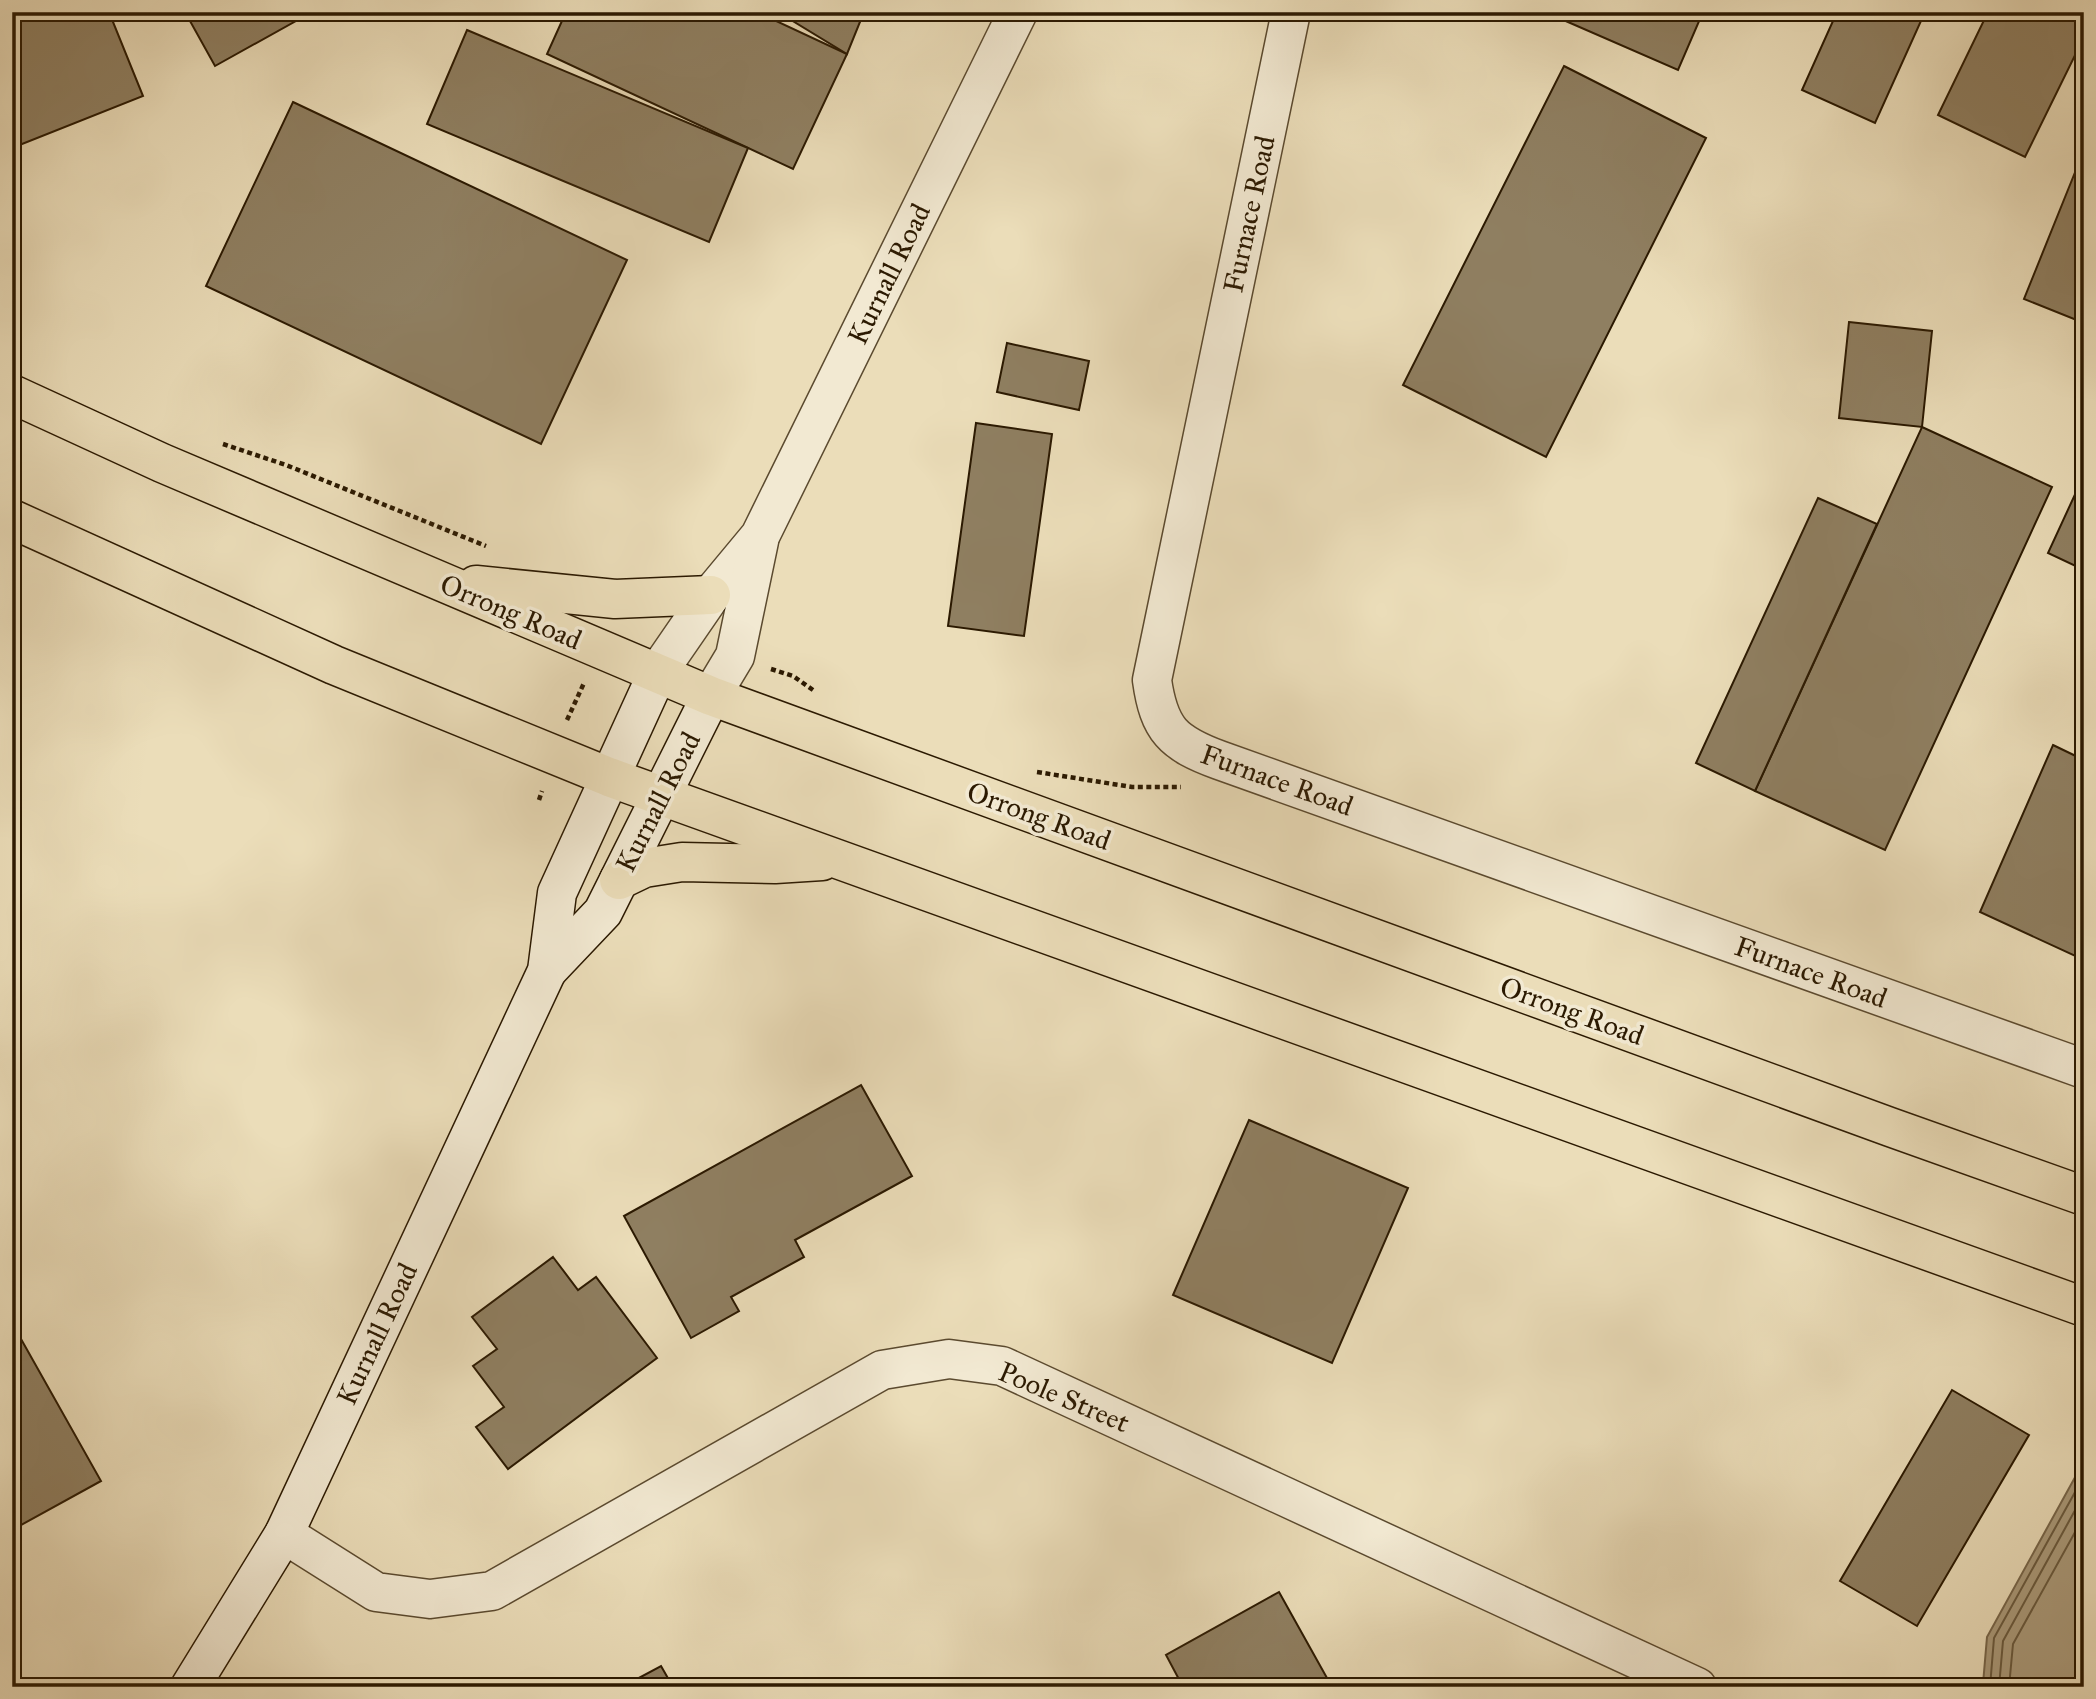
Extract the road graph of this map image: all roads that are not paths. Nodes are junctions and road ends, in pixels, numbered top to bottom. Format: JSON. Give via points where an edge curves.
{"nodes":[{"id":1,"x":1018,"y":12,"type":"edge"},
{"id":2,"x":1291,"y":12,"type":"edge"},
{"id":3,"x":12,"y":394,"type":"edge"},
{"id":4,"x":12,"y":519,"type":"edge"},
{"id":5,"x":760,"y":536,"type":"junction"},
{"id":6,"x":435,"y":581,"type":"junction"},
{"id":7,"x":710,"y":595,"type":"junction"},
{"id":8,"x":658,"y":673,"type":"junction"},
{"id":9,"x":711,"y":696,"type":"junction"},
{"id":10,"x":608,"y":777,"type":"junction"},
{"id":11,"x":660,"y":796,"type":"junction"},
{"id":12,"x":838,"y":860,"type":"junction"},
{"id":13,"x":619,"y":880,"type":"junction"},
{"id":14,"x":547,"y":971,"type":"junction"},
{"id":15,"x":2084,"y":1069,"type":"edge"},
{"id":16,"x":2084,"y":1196,"type":"edge"},
{"id":17,"x":2084,"y":1307,"type":"edge"},
{"id":18,"x":284,"y":1534,"type":"junction"},
{"id":19,"x":190,"y":1687,"type":"edge"},
{"id":20,"x":1697,"y":1687,"type":"edge"}],
"edges":[{"from":1,"to":5,"type":"street","name":"Kurnall Road"},
{"from":2,"to":15,"type":"street","name":"Furnace Road","via":[[1152,680],[1166,729],[1189,748],[1219,760]]},
{"from":3,"to":6,"type":"highway","name":"Orrong Road"},
{"from":4,"to":10,"type":"highway","via":[[334,665]]},
{"from":5,"to":7,"type":"street","name":"Kurnall Road"},
{"from":5,"to":9,"type":"street","name":"Kurnall Road","via":[[735,656]]},
{"from":6,"to":7,"type":"highway","via":[[615,599]]},
{"from":6,"to":8,"type":"highway","name":"Orrong Road"},
{"from":7,"to":8,"type":"street","name":"Kurnall Road"},
{"from":8,"to":9,"type":"highway","name":"Orrong Road"},
{"from":8,"to":10,"type":"street","name":"Kurnall Road"},
{"from":9,"to":11,"type":"street","name":"Kurnall Road"},
{"from":9,"to":16,"type":"highway","name":"Orrong Road"},
{"from":10,"to":11,"type":"highway"},
{"from":10,"to":14,"type":"street","name":"Kurnall Road","via":[[557,892]]},
{"from":11,"to":12,"type":"highway"},
{"from":11,"to":13,"type":"street","name":"Kurnall Road"},
{"from":12,"to":13,"type":"highway","via":[[682,862],[644,868]]},
{"from":12,"to":17,"type":"highway"},
{"from":13,"to":14,"type":"street","name":"Kurnall Road","via":[[603,912]]},
{"from":14,"to":18,"type":"street","name":"Kurnall Road"},
{"from":18,"to":19,"type":"street","name":"Kurnall Road"},
{"from":18,"to":20,"type":"street","name":"Poole Street","via":[[376,1592],[430,1599],[492,1591],[882,1370],[949,1359],[1002,1366]]}]}
